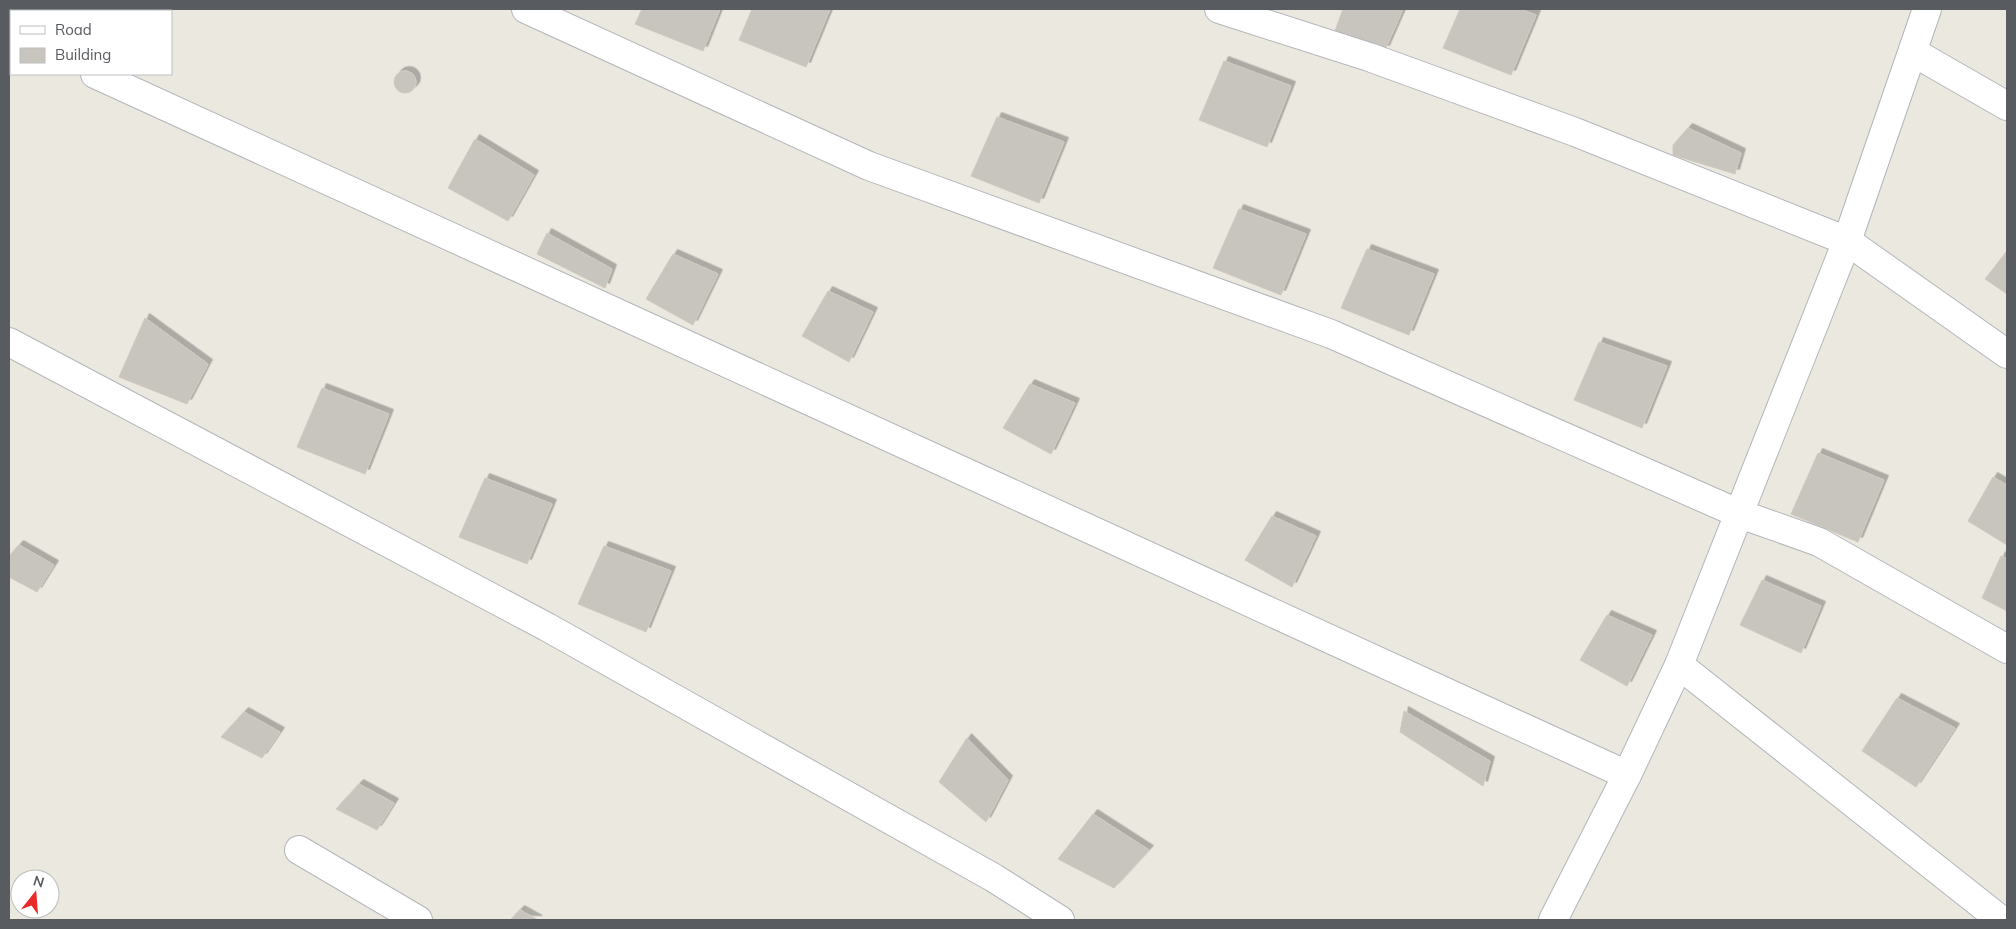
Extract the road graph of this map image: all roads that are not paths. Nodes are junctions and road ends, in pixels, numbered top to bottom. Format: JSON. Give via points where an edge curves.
{"nodes":[{"id":1,"x":526,"y":9,"type":"edge"},
{"id":2,"x":1219,"y":9,"type":"edge"},
{"id":3,"x":1927,"y":9,"type":"edge"},
{"id":4,"x":1913,"y":52,"type":"junction"},
{"id":5,"x":97,"y":75,"type":"edge"},
{"id":6,"x":2007,"y":106,"type":"edge"},
{"id":7,"x":1847,"y":241,"type":"junction"},
{"id":8,"x":9,"y":342,"type":"edge"},
{"id":9,"x":2007,"y":354,"type":"edge"},
{"id":10,"x":1740,"y":514,"type":"junction"},
{"id":11,"x":2007,"y":649,"type":"edge"},
{"id":12,"x":1679,"y":665,"type":"junction"},
{"id":13,"x":1627,"y":775,"type":"junction"},
{"id":14,"x":299,"y":850,"type":"dead end"},
{"id":15,"x":418,"y":920,"type":"edge"},
{"id":16,"x":1060,"y":920,"type":"edge"},
{"id":17,"x":1553,"y":920,"type":"edge"},
{"id":18,"x":2001,"y":920,"type":"edge"}],
"edges":[{"from":1,"to":10,"type":"street","via":[[869,166],[1331,334]]},
{"from":2,"to":7,"type":"street","via":[[1369,57],[1575,132]]},
{"from":3,"to":4,"type":"street"},
{"from":4,"to":6,"type":"street"},
{"from":4,"to":7,"type":"street"},
{"from":5,"to":13,"type":"street"},
{"from":7,"to":9,"type":"street"},
{"from":7,"to":10,"type":"street"},
{"from":8,"to":16,"type":"street","via":[[547,627],[994,878]]},
{"from":10,"to":11,"type":"street","via":[[1819,542]]},
{"from":10,"to":12,"type":"street"},
{"from":12,"to":13,"type":"street"},
{"from":12,"to":18,"type":"street"},
{"from":13,"to":17,"type":"street"},
{"from":14,"to":15,"type":"street"}]}
